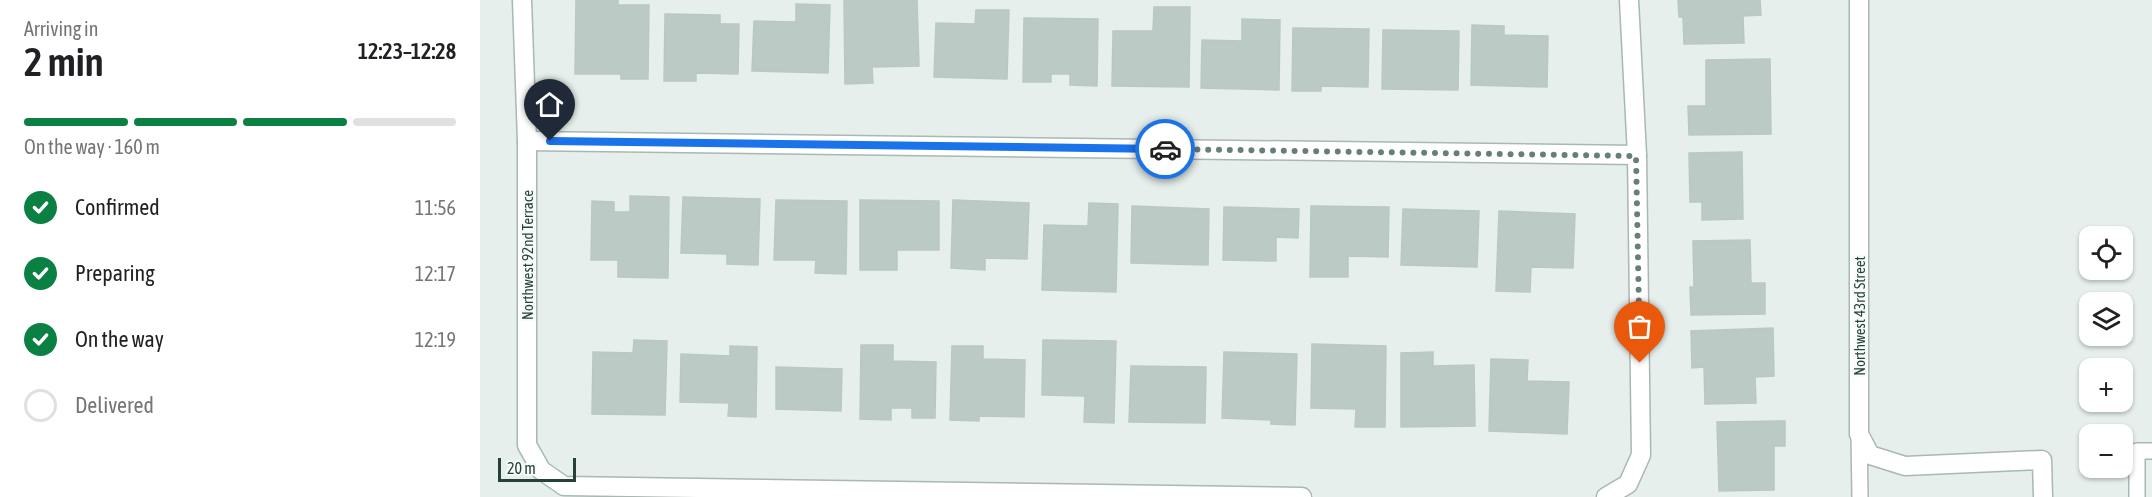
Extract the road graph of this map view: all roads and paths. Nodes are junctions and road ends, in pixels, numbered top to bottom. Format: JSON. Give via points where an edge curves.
{"nodes":[{"id":1,"x":522,"y":0,"type":"edge"},
{"id":2,"x":1629,"y":0,"type":"edge"},
{"id":3,"x":1859,"y":0,"type":"edge"},
{"id":4,"x":527,"y":141,"type":"junction"},
{"id":5,"x":1636,"y":156,"type":"junction"},
{"id":6,"x":1859,"y":434,"type":"junction"},
{"id":7,"x":2145,"y":451,"type":"edge"},
{"id":8,"x":1302,"y":497,"type":"edge"},
{"id":9,"x":1606,"y":497,"type":"edge"},
{"id":10,"x":1860,"y":497,"type":"edge"},
{"id":11,"x":2043,"y":497,"type":"edge"},
{"id":12,"x":2138,"y":497,"type":"edge"}],
"edges":[{"from":1,"to":4,"type":"street","name":"Northwest 92nd Terrace"},
{"from":2,"to":5,"type":"street"},
{"from":3,"to":6,"type":"street","name":"Northwest 43rd Street"},
{"from":4,"to":5,"type":"street"},
{"from":4,"to":8,"type":"street","name":"Northwest 92nd Terrace","via":[[527,445],[541,470],[564,486]]},
{"from":5,"to":9,"type":"street","via":[[1641,455],[1628,484]]},
{"from":6,"to":10,"type":"lane"},
{"from":6,"to":11,"type":"street","via":[[1870,455],[1905,466],[2042,460]]},
{"from":7,"to":12,"type":"lane"}]}
